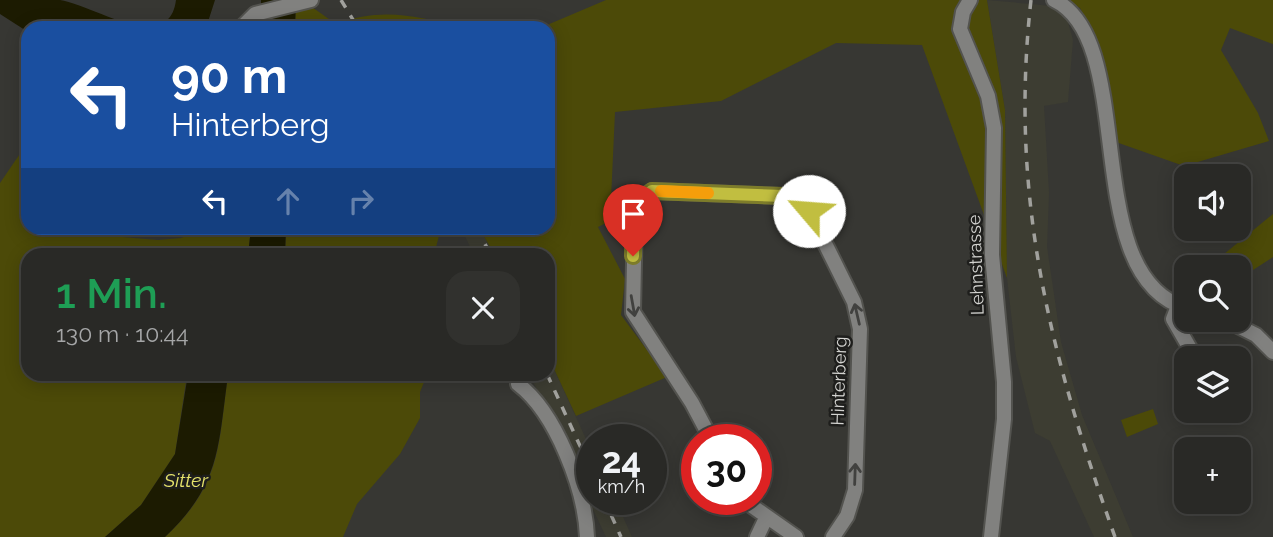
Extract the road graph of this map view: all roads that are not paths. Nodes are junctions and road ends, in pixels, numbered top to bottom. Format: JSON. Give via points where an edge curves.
{"nodes":[{"id":1,"x":970,"y":0,"type":"edge"},
{"id":2,"x":1054,"y":0,"type":"edge"},
{"id":3,"x":309,"y":1,"type":"edge"},
{"id":4,"x":248,"y":21,"type":"edge"},
{"id":5,"x":1174,"y":302,"type":"edge"},
{"id":6,"x":1250,"y":332,"type":"edge"},
{"id":7,"x":1273,"y":352,"type":"edge"},
{"id":8,"x":518,"y":384,"type":"dead end"},
{"id":9,"x":702,"y":424,"type":"edge"},
{"id":10,"x":763,"y":515,"type":"edge"},
{"id":11,"x":766,"y":517,"type":"junction"},
{"id":12,"x":587,"y":537,"type":"edge"},
{"id":13,"x":757,"y":537,"type":"edge"},
{"id":14,"x":796,"y":537,"type":"edge"},
{"id":15,"x":834,"y":537,"type":"edge"},
{"id":16,"x":990,"y":537,"type":"edge"}],
"edges":[{"from":1,"to":16,"type":"street","name":"Lehnstrasse","via":[[960,29],[988,96],[994,128],[992,255],[1004,407]]},
{"from":2,"to":5,"type":"street","via":[[1078,18],[1092,45],[1137,268],[1153,288]]},
{"from":3,"to":4,"type":"street","via":[[255,14]]},
{"from":6,"to":7,"type":"street"},
{"from":8,"to":12,"type":"street","via":[[538,402],[575,479]]},
{"from":15,"to":9,"type":"street","name":"Hinterberg","one_way":true,"via":[[855,490],[860,329],[854,302],[809,211],[798,201],[783,196],[652,191],[635,213],[633,312]]},
{"from":10,"to":11,"type":"street"},
{"from":11,"to":13,"type":"street"},
{"from":11,"to":14,"type":"street"}]}
